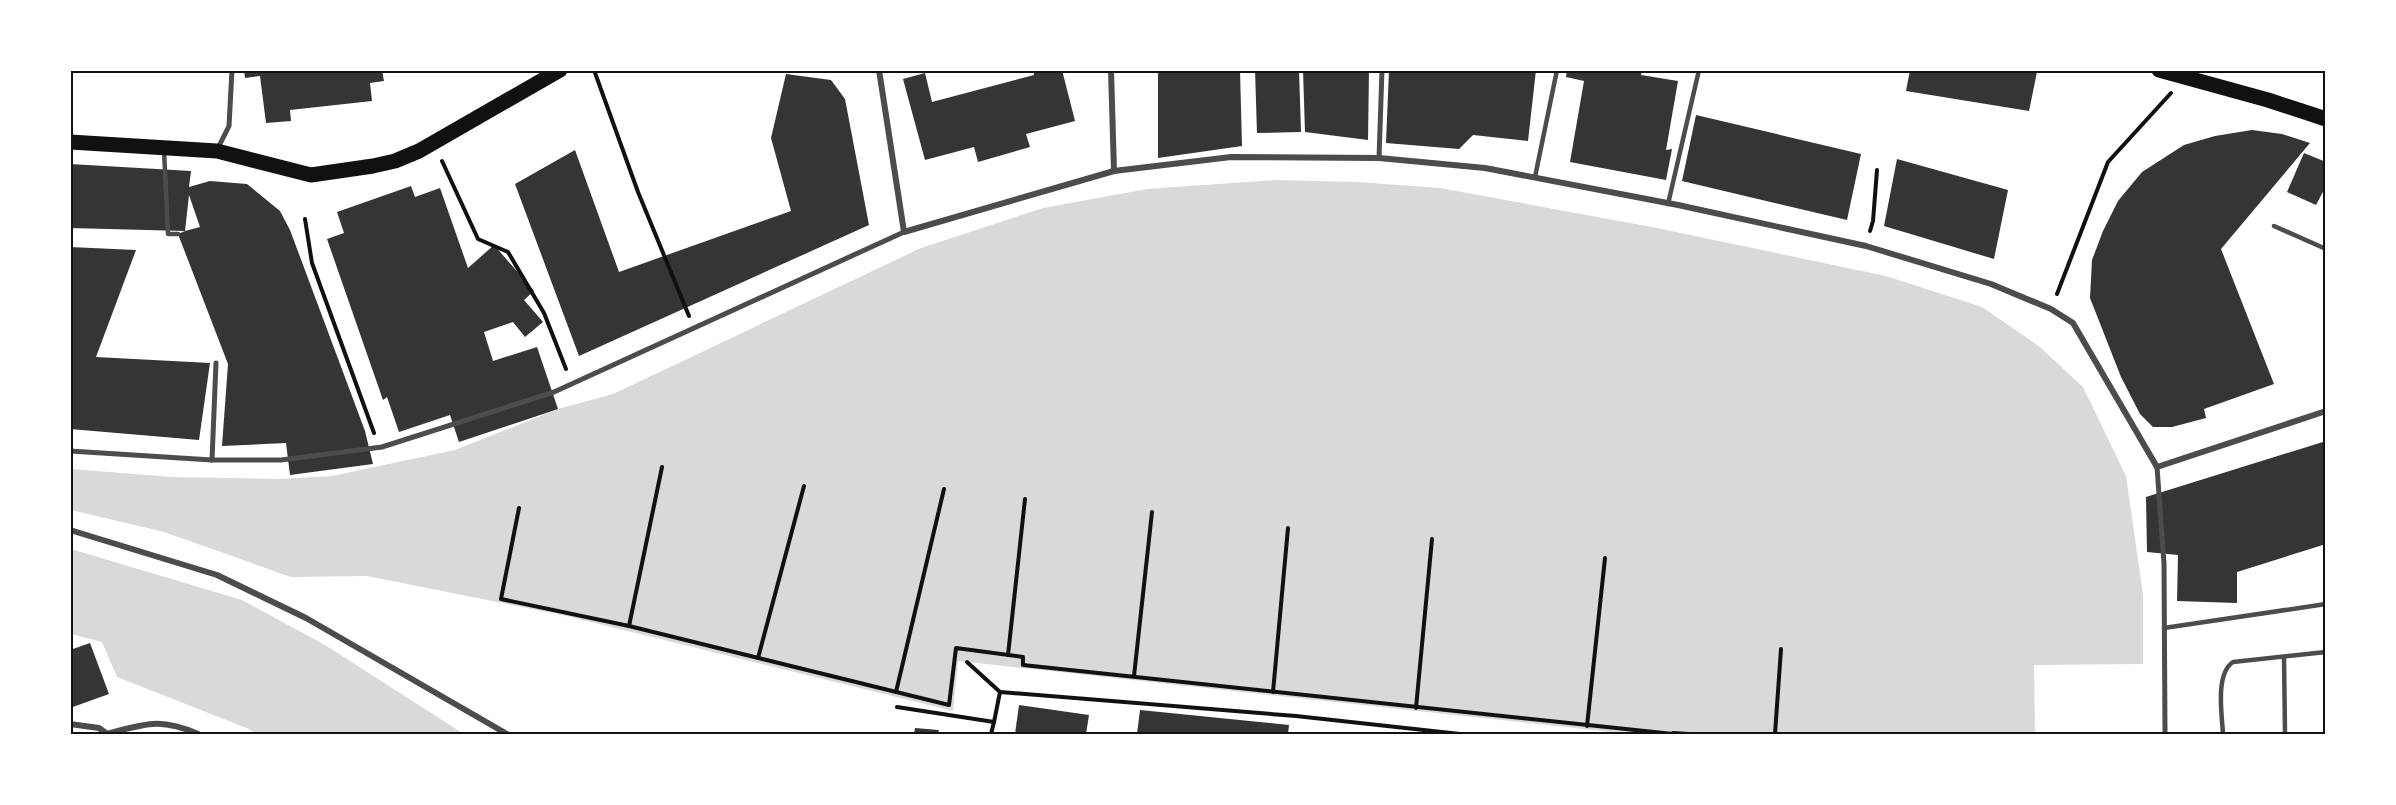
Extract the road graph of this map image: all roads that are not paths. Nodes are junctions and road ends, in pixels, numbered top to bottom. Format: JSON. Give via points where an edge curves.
{"nodes":[{"id":1,"x":232,"y":70,"type":"edge"},
{"id":2,"x":560,"y":70,"type":"edge"},
{"id":3,"x":879,"y":70,"type":"edge"},
{"id":4,"x":1111,"y":70,"type":"edge"},
{"id":5,"x":1382,"y":70,"type":"edge"},
{"id":6,"x":1557,"y":70,"type":"edge"},
{"id":7,"x":1699,"y":70,"type":"edge"},
{"id":8,"x":2159,"y":70,"type":"edge"},
{"id":9,"x":2325,"y":119,"type":"edge"},
{"id":10,"x":70,"y":142,"type":"edge"},
{"id":11,"x":164,"y":149,"type":"junction"},
{"id":12,"x":217,"y":151,"type":"junction"},
{"id":13,"x":1379,"y":158,"type":"junction"},
{"id":14,"x":1114,"y":171,"type":"junction"},
{"id":15,"x":1534,"y":177,"type":"junction"},
{"id":16,"x":1668,"y":204,"type":"junction"},
{"id":17,"x":2274,"y":226,"type":"dead end"},
{"id":18,"x":904,"y":232,"type":"junction"},
{"id":19,"x":178,"y":234,"type":"dead end"},
{"id":20,"x":2325,"y":249,"type":"edge"},
{"id":21,"x":216,"y":363,"type":"dead end"},
{"id":22,"x":2325,"y":411,"type":"edge"},
{"id":23,"x":70,"y":451,"type":"edge"},
{"id":24,"x":212,"y":460,"type":"junction"},
{"id":25,"x":2157,"y":467,"type":"junction"},
{"id":26,"x":70,"y":530,"type":"edge"},
{"id":27,"x":2325,"y":604,"type":"edge"},
{"id":28,"x":2164,"y":628,"type":"junction"},
{"id":29,"x":2325,"y":652,"type":"edge"},
{"id":30,"x":2284,"y":657,"type":"junction"},
{"id":31,"x":70,"y":724,"type":"edge"},
{"id":32,"x":106,"y":734,"type":"edge"},
{"id":33,"x":198,"y":735,"type":"edge"},
{"id":34,"x":507,"y":735,"type":"edge"},
{"id":35,"x":2165,"y":735,"type":"edge"},
{"id":36,"x":2223,"y":735,"type":"edge"},
{"id":37,"x":2285,"y":735,"type":"edge"}],
"edges":[{"from":1,"to":12,"type":"street","via":[[229,126]]},
{"from":2,"to":12,"type":"main road","via":[[435,143],[395,161],[311,175]]},
{"from":3,"to":18,"type":"street"},
{"from":4,"to":14,"type":"street"},
{"from":5,"to":13,"type":"street"},
{"from":6,"to":15,"type":"lane"},
{"from":7,"to":16,"type":"lane"},
{"from":8,"to":9,"type":"main road"},
{"from":10,"to":11,"type":"main road"},
{"from":11,"to":12,"type":"main road"},
{"from":11,"to":19,"type":"lane","via":[[168,234]]},
{"from":13,"to":14,"type":"street","via":[[1231,157]]},
{"from":13,"to":15,"type":"street"},
{"from":14,"to":18,"type":"street"},
{"from":15,"to":16,"type":"street"},
{"from":16,"to":25,"type":"street","via":[[1866,246],[1991,284],[2051,309],[2073,324]]},
{"from":17,"to":20,"type":"lane"},
{"from":18,"to":24,"type":"street","via":[[554,392],[382,447],[281,460]]},
{"from":21,"to":24,"type":"street"},
{"from":22,"to":25,"type":"street"},
{"from":23,"to":24,"type":"street"},
{"from":25,"to":28,"type":"street"},
{"from":26,"to":34,"type":"street","via":[[217,575],[306,618]]},
{"from":27,"to":28,"type":"lane"},
{"from":28,"to":35,"type":"street"},
{"from":29,"to":30,"type":"lane"},
{"from":30,"to":36,"type":"lane","via":[[2226,666],[2222,681]]},
{"from":30,"to":37,"type":"lane"},
{"from":31,"to":32,"type":"street","via":[[99,728]]},
{"from":32,"to":33,"type":"street","via":[[156,723],[180,725]]}]}
